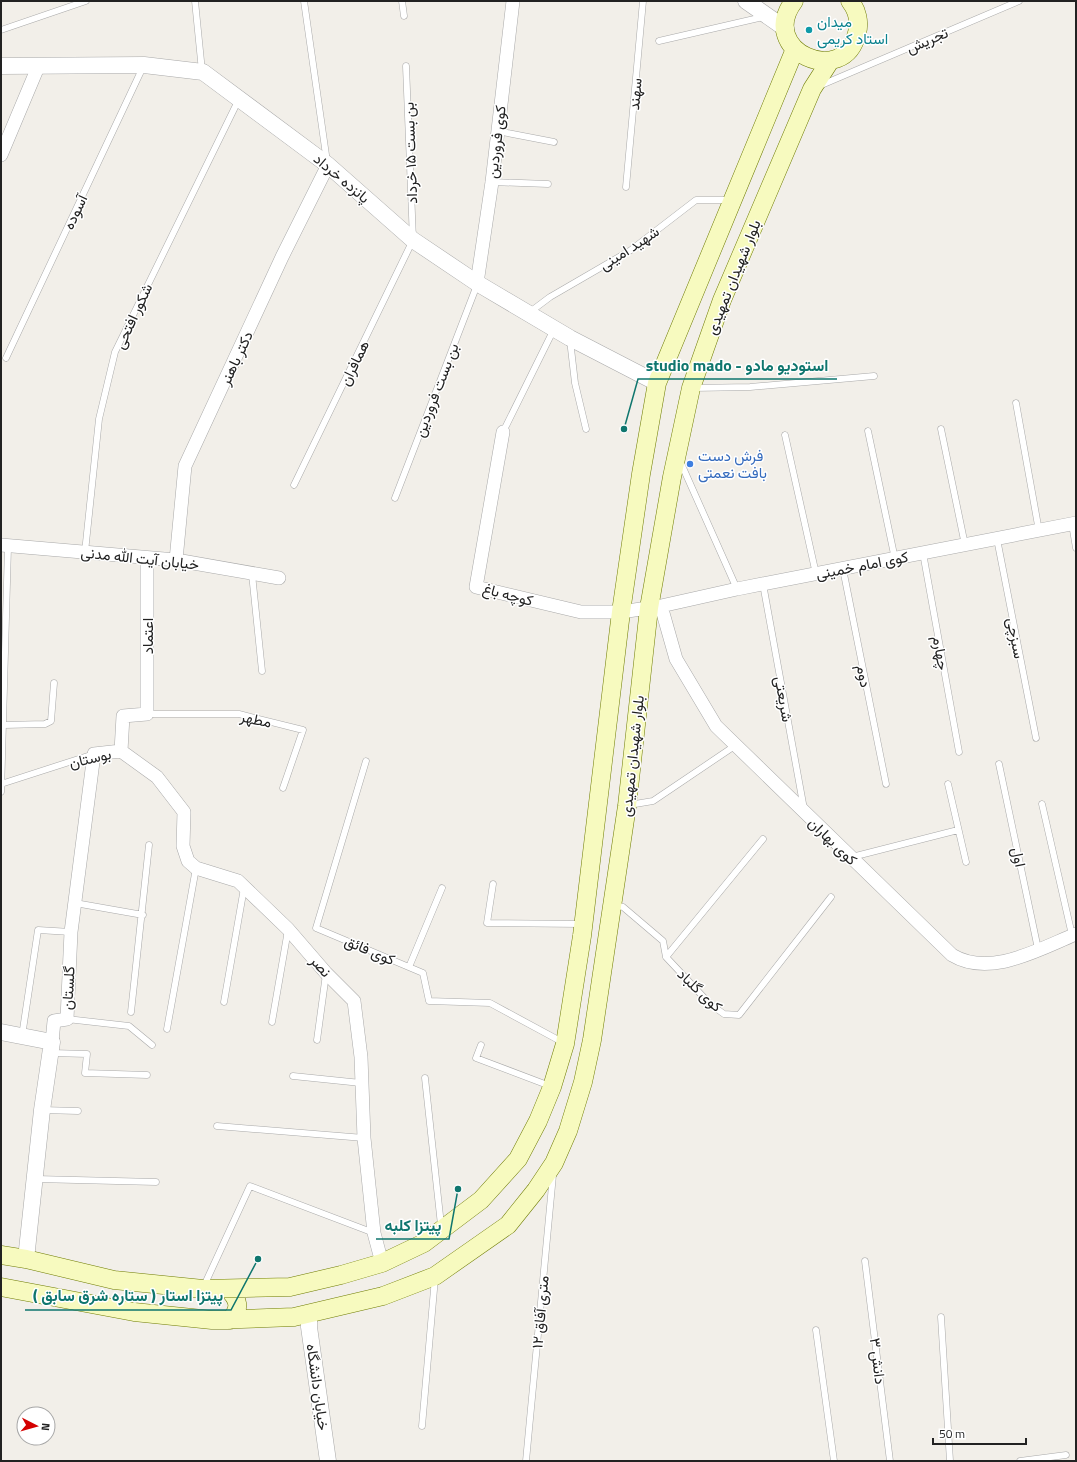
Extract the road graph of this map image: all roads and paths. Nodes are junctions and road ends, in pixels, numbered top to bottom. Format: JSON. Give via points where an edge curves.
{"nodes":[{"id":1,"x":86,"y":1,"type":"edge"},
{"id":2,"x":195,"y":1,"type":"edge"},
{"id":3,"x":304,"y":1,"type":"edge"},
{"id":4,"x":402,"y":1,"type":"edge"},
{"id":5,"x":513,"y":1,"type":"edge"},
{"id":6,"x":643,"y":1,"type":"edge"},
{"id":7,"x":746,"y":1,"type":"edge"},
{"id":8,"x":794,"y":1,"type":"edge"},
{"id":9,"x":1019,"y":1,"type":"edge"},
{"id":10,"x":852,"y":2,"type":"edge"},
{"id":11,"x":404,"y":16,"type":"dead end"},
{"id":12,"x":768,"y":16,"type":"junction"},
{"id":13,"x":786,"y":29,"type":"junction"},
{"id":14,"x":1,"y":30,"type":"edge"},
{"id":15,"x":660,"y":41,"type":"dead end"},
{"id":16,"x":795,"y":49,"type":"junction"},
{"id":17,"x":830,"y":61,"type":"junction"},
{"id":18,"x":144,"y":65,"type":"junction"},
{"id":19,"x":1,"y":66,"type":"edge"},
{"id":20,"x":406,"y":66,"type":"dead end"},
{"id":21,"x":38,"y":67,"type":"junction"},
{"id":22,"x":203,"y":72,"type":"junction"},
{"id":23,"x":812,"y":89,"type":"junction"},
{"id":24,"x":240,"y":98,"type":"junction"},
{"id":25,"x":497,"y":131,"type":"junction"},
{"id":26,"x":5,"y":136,"type":"edge"},
{"id":27,"x":554,"y":142,"type":"dead end"},
{"id":28,"x":1,"y":155,"type":"edge"},
{"id":29,"x":328,"y":165,"type":"junction"},
{"id":30,"x":492,"y":182,"type":"junction"},
{"id":31,"x":548,"y":184,"type":"dead end"},
{"id":32,"x":626,"y":187,"type":"dead end"},
{"id":33,"x":733,"y":200,"type":"junction"},
{"id":34,"x":413,"y":240,"type":"junction"},
{"id":35,"x":478,"y":283,"type":"junction"},
{"id":36,"x":528,"y":313,"type":"junction"},
{"id":37,"x":554,"y":329,"type":"junction"},
{"id":38,"x":570,"y":338,"type":"junction"},
{"id":39,"x":6,"y":358,"type":"dead end"},
{"id":40,"x":874,"y":376,"type":"dead end"},
{"id":41,"x":656,"y":384,"type":"junction"},
{"id":42,"x":692,"y":388,"type":"junction"},
{"id":43,"x":1016,"y":403,"type":"dead end"},
{"id":44,"x":586,"y":429,"type":"dead end"},
{"id":45,"x":941,"y":429,"type":"dead end"},
{"id":46,"x":868,"y":431,"type":"dead end"},
{"id":47,"x":503,"y":432,"type":"joint"},
{"id":48,"x":785,"y":435,"type":"dead end"},
{"id":49,"x":677,"y":454,"type":"junction"},
{"id":50,"x":294,"y":485,"type":"dead end"},
{"id":51,"x":394,"y":498,"type":"dead end"},
{"id":52,"x":1074,"y":524,"type":"edge"},
{"id":53,"x":1039,"y":531,"type":"junction"},
{"id":54,"x":997,"y":539,"type":"junction"},
{"id":55,"x":965,"y":545,"type":"junction"},
{"id":56,"x":4,"y":546,"type":"edge"},
{"id":57,"x":1076,"y":548,"type":"edge"},
{"id":58,"x":85,"y":552,"type":"junction"},
{"id":59,"x":923,"y":553,"type":"junction"},
{"id":60,"x":147,"y":558,"type":"junction"},
{"id":61,"x":895,"y":558,"type":"junction"},
{"id":62,"x":176,"y":560,"type":"junction"},
{"id":63,"x":843,"y":569,"type":"junction"},
{"id":64,"x":252,"y":574,"type":"junction"},
{"id":65,"x":816,"y":574,"type":"junction"},
{"id":66,"x":279,"y":578,"type":"dead end"},
{"id":67,"x":763,"y":584,"type":"junction"},
{"id":68,"x":737,"y":589,"type":"junction"},
{"id":69,"x":655,"y":607,"type":"junction"},
{"id":70,"x":621,"y":612,"type":"junction"},
{"id":71,"x":262,"y":671,"type":"dead end"},
{"id":72,"x":54,"y":683,"type":"dead end"},
{"id":73,"x":148,"y":714,"type":"junction"},
{"id":74,"x":4,"y":725,"type":"junction"},
{"id":75,"x":1036,"y":738,"type":"dead end"},
{"id":76,"x":736,"y":745,"type":"junction"},
{"id":77,"x":121,"y":752,"type":"junction"},
{"id":78,"x":959,"y":752,"type":"dead end"},
{"id":79,"x":94,"y":754,"type":"junction"},
{"id":80,"x":366,"y":761,"type":"dead end"},
{"id":81,"x":1000,"y":764,"type":"dead end"},
{"id":82,"x":2,"y":784,"type":"edge"},
{"id":83,"x":886,"y":784,"type":"dead end"},
{"id":84,"x":948,"y":784,"type":"dead end"},
{"id":85,"x":283,"y":788,"type":"dead end"},
{"id":86,"x":1,"y":792,"type":"edge"},
{"id":87,"x":1042,"y":804,"type":"dead end"},
{"id":88,"x":627,"y":806,"type":"junction"},
{"id":89,"x":804,"y":813,"type":"junction"},
{"id":90,"x":958,"y":830,"type":"junction"},
{"id":91,"x":763,"y":839,"type":"dead end"},
{"id":92,"x":149,"y":845,"type":"dead end"},
{"id":93,"x":851,"y":858,"type":"junction"},
{"id":94,"x":966,"y":862,"type":"dead end"},
{"id":95,"x":196,"y":868,"type":"junction"},
{"id":96,"x":493,"y":884,"type":"dead end"},
{"id":97,"x":244,"y":886,"type":"junction"},
{"id":98,"x":442,"y":888,"type":"dead end"},
{"id":99,"x":831,"y":897,"type":"dead end"},
{"id":100,"x":75,"y":903,"type":"junction"},
{"id":101,"x":613,"y":905,"type":"junction"},
{"id":102,"x":143,"y":915,"type":"junction"},
{"id":103,"x":584,"y":924,"type":"junction"},
{"id":104,"x":288,"y":929,"type":"junction"},
{"id":105,"x":71,"y":932,"type":"junction"},
{"id":106,"x":1074,"y":934,"type":"edge"},
{"id":107,"x":1038,"y":949,"type":"junction"},
{"id":108,"x":666,"y":957,"type":"junction"},
{"id":109,"x":409,"y":967,"type":"junction"},
{"id":110,"x":326,"y":973,"type":"junction"},
{"id":111,"x":224,"y":1002,"type":"dead end"},
{"id":112,"x":131,"y":1012,"type":"dead end"},
{"id":113,"x":67,"y":1019,"type":"junction"},
{"id":114,"x":272,"y":1022,"type":"dead end"},
{"id":115,"x":167,"y":1029,"type":"dead end"},
{"id":116,"x":1,"y":1032,"type":"edge"},
{"id":117,"x":22,"y":1036,"type":"junction"},
{"id":118,"x":317,"y":1040,"type":"dead end"},
{"id":119,"x":565,"y":1044,"type":"junction"},
{"id":120,"x":152,"y":1045,"type":"dead end"},
{"id":121,"x":481,"y":1045,"type":"dead end"},
{"id":122,"x":51,"y":1048,"type":"junction"},
{"id":123,"x":147,"y":1075,"type":"dead end"},
{"id":124,"x":293,"y":1076,"type":"dead end"},
{"id":125,"x":425,"y":1078,"type":"dead end"},
{"id":126,"x":361,"y":1083,"type":"junction"},
{"id":127,"x":552,"y":1087,"type":"junction"},
{"id":128,"x":42,"y":1110,"type":"junction"},
{"id":129,"x":78,"y":1111,"type":"dead end"},
{"id":130,"x":217,"y":1126,"type":"dead end"},
{"id":131,"x":364,"y":1138,"type":"junction"},
{"id":132,"x":554,"y":1163,"type":"junction"},
{"id":133,"x":34,"y":1179,"type":"junction"},
{"id":134,"x":156,"y":1182,"type":"dead end"},
{"id":135,"x":442,"y":1230,"type":"junction"},
{"id":136,"x":374,"y":1233,"type":"junction"},
{"id":137,"x":1,"y":1255,"type":"edge"},
{"id":138,"x":26,"y":1259,"type":"junction"},
{"id":139,"x":865,"y":1261,"type":"dead end"},
{"id":140,"x":382,"y":1263,"type":"junction"},
{"id":141,"x":435,"y":1276,"type":"junction"},
{"id":142,"x":1,"y":1287,"type":"edge"},
{"id":143,"x":290,"y":1287,"type":"junction"},
{"id":144,"x":203,"y":1289,"type":"junction"},
{"id":145,"x":228,"y":1289,"type":"junction"},
{"id":146,"x":301,"y":1315,"type":"junction"},
{"id":147,"x":941,"y":1317,"type":"dead end"},
{"id":148,"x":230,"y":1320,"type":"junction"},
{"id":149,"x":816,"y":1330,"type":"dead end"},
{"id":150,"x":422,"y":1426,"type":"dead end"},
{"id":151,"x":1066,"y":1455,"type":"dead end"},
{"id":152,"x":328,"y":1461,"type":"edge"},
{"id":153,"x":526,"y":1461,"type":"edge"},
{"id":154,"x":834,"y":1461,"type":"edge"},
{"id":155,"x":890,"y":1461,"type":"edge"},
{"id":156,"x":950,"y":1461,"type":"edge"},
{"id":157,"x":1020,"y":1461,"type":"edge"}],
"edges":[{"from":1,"to":14,"type":"lane"},
{"from":2,"to":22,"type":"lane"},
{"from":3,"to":29,"type":"lane"},
{"from":4,"to":11,"type":"lane"},
{"from":5,"to":25,"type":"street","name":"کوی فروردین"},
{"from":6,"to":32,"type":"lane","name":"سهند"},
{"from":7,"to":12,"type":"street"},
{"from":8,"to":13,"type":"main road","via":[[786,17]]},
{"from":9,"to":23,"type":"lane","name":"تجریش"},
{"from":10,"to":17,"type":"main road","via":[[859,27],[856,38],[850,49]]},
{"from":12,"to":13,"type":"street"},
{"from":12,"to":15,"type":"lane"},
{"from":13,"to":16,"type":"main road","via":[[788,40]]},
{"from":16,"to":17,"type":"main road","via":[[811,60]]},
{"from":16,"to":33,"type":"main road","name":"بلوار شهیدان تمهیدی"},
{"from":17,"to":23,"type":"main road","name":"بلوار شهیدان تمهیدی"},
{"from":18,"to":21,"type":"street","name":"پانزده خرداد"},
{"from":18,"to":22,"type":"street","name":"پانزده خرداد"},
{"from":18,"to":39,"type":"lane","name":"آسوده"},
{"from":19,"to":21,"type":"street","name":"پانزده خرداد"},
{"from":20,"to":34,"type":"lane","name":"بن بست ۱۵ خرداد"},
{"from":21,"to":26,"type":"street"},
{"from":22,"to":24,"type":"street","name":"پانزده خرداد"},
{"from":23,"to":42,"type":"main road","name":"بلوار شهیدان تمهیدی","via":[[722,300]]},
{"from":24,"to":29,"type":"street","name":"پانزده خرداد"},
{"from":24,"to":58,"type":"lane","name":"شکور افتحی","via":[[115,352],[99,419]]},
{"from":25,"to":27,"type":"lane"},
{"from":25,"to":30,"type":"street","name":"کوی فروردین"},
{"from":26,"to":28,"type":"street"},
{"from":29,"to":34,"type":"street","name":"پانزده خرداد"},
{"from":29,"to":62,"type":"street","name":"دکتر باهنر","via":[[282,257],[185,466]]},
{"from":30,"to":31,"type":"lane"},
{"from":30,"to":35,"type":"street","name":"کوی فروردین"},
{"from":33,"to":36,"type":"lane","name":"شهید امینی","via":[[696,200],[632,250]]},
{"from":33,"to":41,"type":"main road","name":"بلوار شهیدان تمهیدی"},
{"from":34,"to":35,"type":"street","name":"پانزده خرداد"},
{"from":34,"to":50,"type":"lane","name":"همافران"},
{"from":35,"to":36,"type":"street","name":"پانزده خرداد"},
{"from":35,"to":51,"type":"lane","name":"بن بست فروردین"},
{"from":36,"to":37,"type":"street","name":"پانزده خرداد"},
{"from":37,"to":38,"type":"street","name":"پانزده خرداد"},
{"from":37,"to":47,"type":"lane"},
{"from":38,"to":41,"type":"street","name":"پانزده خرداد"},
{"from":38,"to":44,"type":"lane","via":[[575,384]]},
{"from":40,"to":42,"type":"lane","via":[[750,387]]},
{"from":41,"to":70,"type":"main road","name":"بلوار شهیدان تمهیدی"},
{"from":42,"to":49,"type":"main road","name":"بلوار شهیدان تمهیدی"},
{"from":43,"to":53,"type":"lane"},
{"from":45,"to":55,"type":"lane"},
{"from":46,"to":61,"type":"lane"},
{"from":47,"to":70,"type":"street","name":"کوچه باغ","via":[[476,587],[581,612]]},
{"from":48,"to":65,"type":"lane"},
{"from":49,"to":68,"type":"lane"},
{"from":49,"to":69,"type":"main road","name":"بلوار شهیدان تمهیدی"},
{"from":52,"to":53,"type":"street","name":"کوی امام خمینی"},
{"from":52,"to":57,"type":"lane"},
{"from":53,"to":54,"type":"street","name":"کوی امام خمینی"},
{"from":54,"to":55,"type":"street","name":"کوی امام خمینی"},
{"from":54,"to":75,"type":"lane","name":"سبزچی"},
{"from":55,"to":59,"type":"street","name":"کوی امام خمینی"},
{"from":56,"to":58,"type":"street","name":"خیابان آیت الله مدنی"},
{"from":56,"to":74,"type":"lane"},
{"from":58,"to":60,"type":"street","name":"خیابان آیت الله مدنی"},
{"from":59,"to":61,"type":"street","name":"کوی امام خمینی"},
{"from":59,"to":78,"type":"lane","name":"چهارم"},
{"from":60,"to":62,"type":"street","name":"خیابان آیت الله مدنی"},
{"from":60,"to":73,"type":"street","name":"اعتماد"},
{"from":61,"to":63,"type":"street","name":"کوی امام خمینی"},
{"from":62,"to":64,"type":"street","name":"خیابان آیت الله مدنی"},
{"from":63,"to":65,"type":"street","name":"کوی امام خمینی"},
{"from":63,"to":83,"type":"lane","name":"دوم"},
{"from":64,"to":66,"type":"street","name":"خیابان آیت الله مدنی"},
{"from":64,"to":71,"type":"lane"},
{"from":65,"to":67,"type":"street","name":"کوی امام خمینی"},
{"from":67,"to":68,"type":"street","name":"کوی امام خمینی"},
{"from":67,"to":89,"type":"lane","name":"شریعتی"},
{"from":68,"to":69,"type":"street","name":"کوی امام خمینی"},
{"from":69,"to":70,"type":"street","name":"کوی امام خمینی"},
{"from":69,"to":76,"type":"street","name":"کوی بهاران","via":[[676,659],[716,726]]},
{"from":69,"to":88,"type":"main road","name":"بلوار شهیدان تمهیدی"},
{"from":70,"to":103,"type":"main road","name":"بلوار شهیدان تمهیدی"},
{"from":72,"to":74,"type":"lane","via":[[51,721],[45,724]]},
{"from":73,"to":77,"type":"street","name":"بوستان","via":[[123,716]]},
{"from":73,"to":85,"type":"lane","name":"مطهر","via":[[239,714],[303,730]]},
{"from":74,"to":82,"type":"lane"},
{"from":76,"to":88,"type":"lane","via":[[653,801]]},
{"from":76,"to":89,"type":"street","name":"کوی بهاران"},
{"from":77,"to":79,"type":"street","name":"بوستان"},
{"from":77,"to":95,"type":"street","via":[[157,777],[184,812],[183,846],[188,861]]},
{"from":79,"to":82,"type":"lane","name":"بوستان"},
{"from":79,"to":100,"type":"street","name":"گلستان"},
{"from":80,"to":109,"type":"lane","name":"کوی فائق","via":[[316,928]]},
{"from":81,"to":107,"type":"lane","name":"اول"},
{"from":82,"to":86,"type":"lane"},
{"from":84,"to":90,"type":"lane"},
{"from":87,"to":106,"type":"lane"},
{"from":88,"to":101,"type":"main road","name":"بلوار شهیدان تمهیدی"},
{"from":89,"to":93,"type":"street","name":"کوی بهاران"},
{"from":90,"to":93,"type":"lane"},
{"from":90,"to":94,"type":"lane"},
{"from":91,"to":108,"type":"lane"},
{"from":92,"to":102,"type":"lane"},
{"from":93,"to":107,"type":"street","name":"کوی بهاران","via":[[952,955],[961,960],[973,964],[987,964]]},
{"from":95,"to":97,"type":"street","name":"نصر","via":[[238,881]]},
{"from":95,"to":115,"type":"lane"},
{"from":96,"to":103,"type":"lane","via":[[487,923]]},
{"from":97,"to":104,"type":"street","name":"نصر"},
{"from":97,"to":111,"type":"lane"},
{"from":98,"to":109,"type":"lane"},
{"from":99,"to":108,"type":"lane","name":"کوی گلباد","via":[[739,1015],[724,1014],[710,1004]]},
{"from":100,"to":102,"type":"lane"},
{"from":100,"to":105,"type":"street","name":"گلستان"},
{"from":101,"to":108,"type":"lane","name":"کوی گلباد","via":[[623,906],[663,941]]},
{"from":101,"to":132,"type":"main road","name":"بلوار شهیدان تمهیدی","via":[[583,1082],[568,1131]]},
{"from":102,"to":112,"type":"lane"},
{"from":103,"to":119,"type":"main road","name":"بلوار شهیدان تمهیدی"},
{"from":104,"to":110,"type":"street","name":"نصر"},
{"from":104,"to":114,"type":"lane"},
{"from":105,"to":113,"type":"street","name":"گلستان"},
{"from":105,"to":117,"type":"lane","via":[[38,930]]},
{"from":106,"to":107,"type":"street","name":"کوی بهاران"},
{"from":109,"to":119,"type":"lane","name":"کوی فائق","via":[[423,973],[429,1001],[490,1003]]},
{"from":110,"to":118,"type":"lane"},
{"from":110,"to":126,"type":"street","name":"نصر","via":[[354,1001],[361,1057]]},
{"from":113,"to":120,"type":"lane","via":[[128,1026]]},
{"from":113,"to":122,"type":"street","name":"گلستان","via":[[54,1021]]},
{"from":116,"to":117,"type":"street"},
{"from":117,"to":122,"type":"street"},
{"from":119,"to":127,"type":"main road","name":"بلوار شهیدان تمهیدی"},
{"from":121,"to":127,"type":"lane","via":[[476,1058]]},
{"from":122,"to":123,"type":"lane","via":[[86,1054],[85,1073]]},
{"from":122,"to":128,"type":"street","name":"گلستان"},
{"from":124,"to":126,"type":"lane"},
{"from":125,"to":135,"type":"lane"},
{"from":126,"to":131,"type":"street","name":"نصر"},
{"from":127,"to":135,"type":"main road","name":"بلوار شهیدان تمهیدی","via":[[538,1122],[518,1159],[481,1200]]},
{"from":128,"to":129,"type":"lane"},
{"from":128,"to":133,"type":"street","name":"گلستان"},
{"from":130,"to":131,"type":"lane"},
{"from":131,"to":136,"type":"street","name":"نصر"},
{"from":132,"to":141,"type":"main road","name":"بلوار شهیدان تمهیدی","via":[[508,1225]]},
{"from":132,"to":153,"type":"lane","name":"۱۲ متری آفاق"},
{"from":133,"to":134,"type":"lane"},
{"from":133,"to":138,"type":"street","name":"گلستان"},
{"from":135,"to":140,"type":"main road","name":"بلوار شهیدان تمهیدی","via":[[424,1243]]},
{"from":136,"to":140,"type":"street","name":"نصر"},
{"from":136,"to":144,"type":"lane","via":[[250,1186]]},
{"from":137,"to":138,"type":"main road","name":"بلوار شهیدان تمهیدی"},
{"from":138,"to":144,"type":"main road","name":"بلوار شهیدان تمهیدی","via":[[114,1280]]},
{"from":139,"to":155,"type":"lane","name":"دانش ۳"},
{"from":140,"to":143,"type":"main road","name":"بلوار شهیدان تمهیدی"},
{"from":141,"to":146,"type":"main road","name":"بلوار شهیدان تمهیدی","via":[[383,1296]]},
{"from":141,"to":150,"type":"lane"},
{"from":142,"to":148,"type":"main road","name":"بلوار شهیدان تمهیدی","via":[[134,1312]]},
{"from":143,"to":145,"type":"main road","name":"بلوار شهیدان تمهیدی"},
{"from":143,"to":146,"type":"main road","via":[[286,1292],[286,1309]]},
{"from":144,"to":145,"type":"main road","name":"بلوار شهیدان تمهیدی"},
{"from":145,"to":148,"type":"main road","via":[[235,1296],[237,1303],[236,1313]]},
{"from":146,"to":148,"type":"main road","name":"بلوار شهیدان تمهیدی"},
{"from":146,"to":152,"type":"street","name":"خیابان دانشگاه","via":[[309,1327]]},
{"from":147,"to":156,"type":"lane"},
{"from":149,"to":154,"type":"lane"},
{"from":151,"to":157,"type":"lane"}]}
